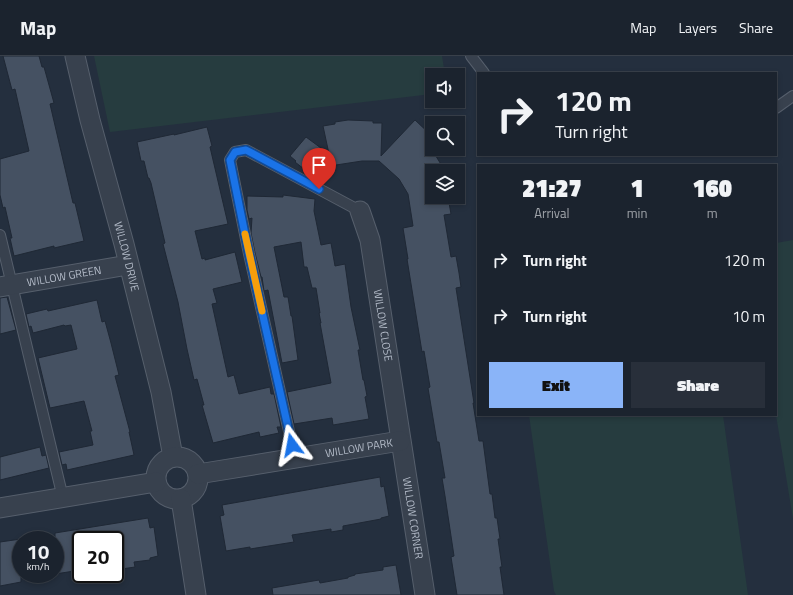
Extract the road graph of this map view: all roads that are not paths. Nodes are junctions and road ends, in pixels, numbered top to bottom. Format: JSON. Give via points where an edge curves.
{"nodes":[{"id":1,"x":75,"y":56,"type":"edge"},
{"id":2,"x":471,"y":56,"type":"edge"},
{"id":3,"x":483,"y":72,"type":"edge"},
{"id":4,"x":793,"y":96,"type":"edge"},
{"id":5,"x":777,"y":107,"type":"edge"},
{"id":6,"x":360,"y":211,"type":"joint"},
{"id":7,"x":0,"y":235,"type":"edge"},
{"id":8,"x":128,"y":265,"type":"junction"},
{"id":9,"x":6,"y":286,"type":"edge"},
{"id":10,"x":400,"y":440,"type":"junction"},
{"id":11,"x":173,"y":457,"type":"junction"},
{"id":12,"x":295,"y":458,"type":"junction"},
{"id":13,"x":198,"y":474,"type":"junction"},
{"id":14,"x":156,"y":482,"type":"junction"},
{"id":15,"x":63,"y":498,"type":"junction"},
{"id":16,"x":180,"y":499,"type":"junction"},
{"id":17,"x":0,"y":508,"type":"edge"},
{"id":18,"x":196,"y":595,"type":"edge"},
{"id":19,"x":425,"y":595,"type":"edge"}],
"edges":[{"from":1,"to":8,"type":"street","name":"WILLOW DRIVE"},
{"from":2,"to":3,"type":"lane"},
{"from":4,"to":5,"type":"lane"},
{"from":6,"to":10,"type":"street","name":"WILLOW CLOSE","via":[[370,240]]},
{"from":6,"to":12,"type":"lane","via":[[246,150],[235,152],[230,160]]},
{"from":7,"to":9,"type":"lane"},
{"from":8,"to":9,"type":"street","name":"WILLOW GREEN"},
{"from":8,"to":11,"type":"street","name":"WILLOW DRIVE","via":[[161,392]]},
{"from":9,"to":15,"type":"lane"},
{"from":10,"to":12,"type":"street","name":"WILLOW PARK"},
{"from":10,"to":19,"type":"street","name":"WILLOW CORNER"},
{"from":11,"to":13,"type":"street","via":[[192,462]]},
{"from":11,"to":14,"type":"street","via":[[161,464],[157,470]]},
{"from":12,"to":13,"type":"street","name":"WILLOW PARK"},
{"from":13,"to":16,"type":"street","via":[[196,488],[192,494]]},
{"from":14,"to":15,"type":"street"},
{"from":14,"to":16,"type":"street","via":[[165,496]]},
{"from":15,"to":17,"type":"street"},
{"from":16,"to":18,"type":"street"}]}
